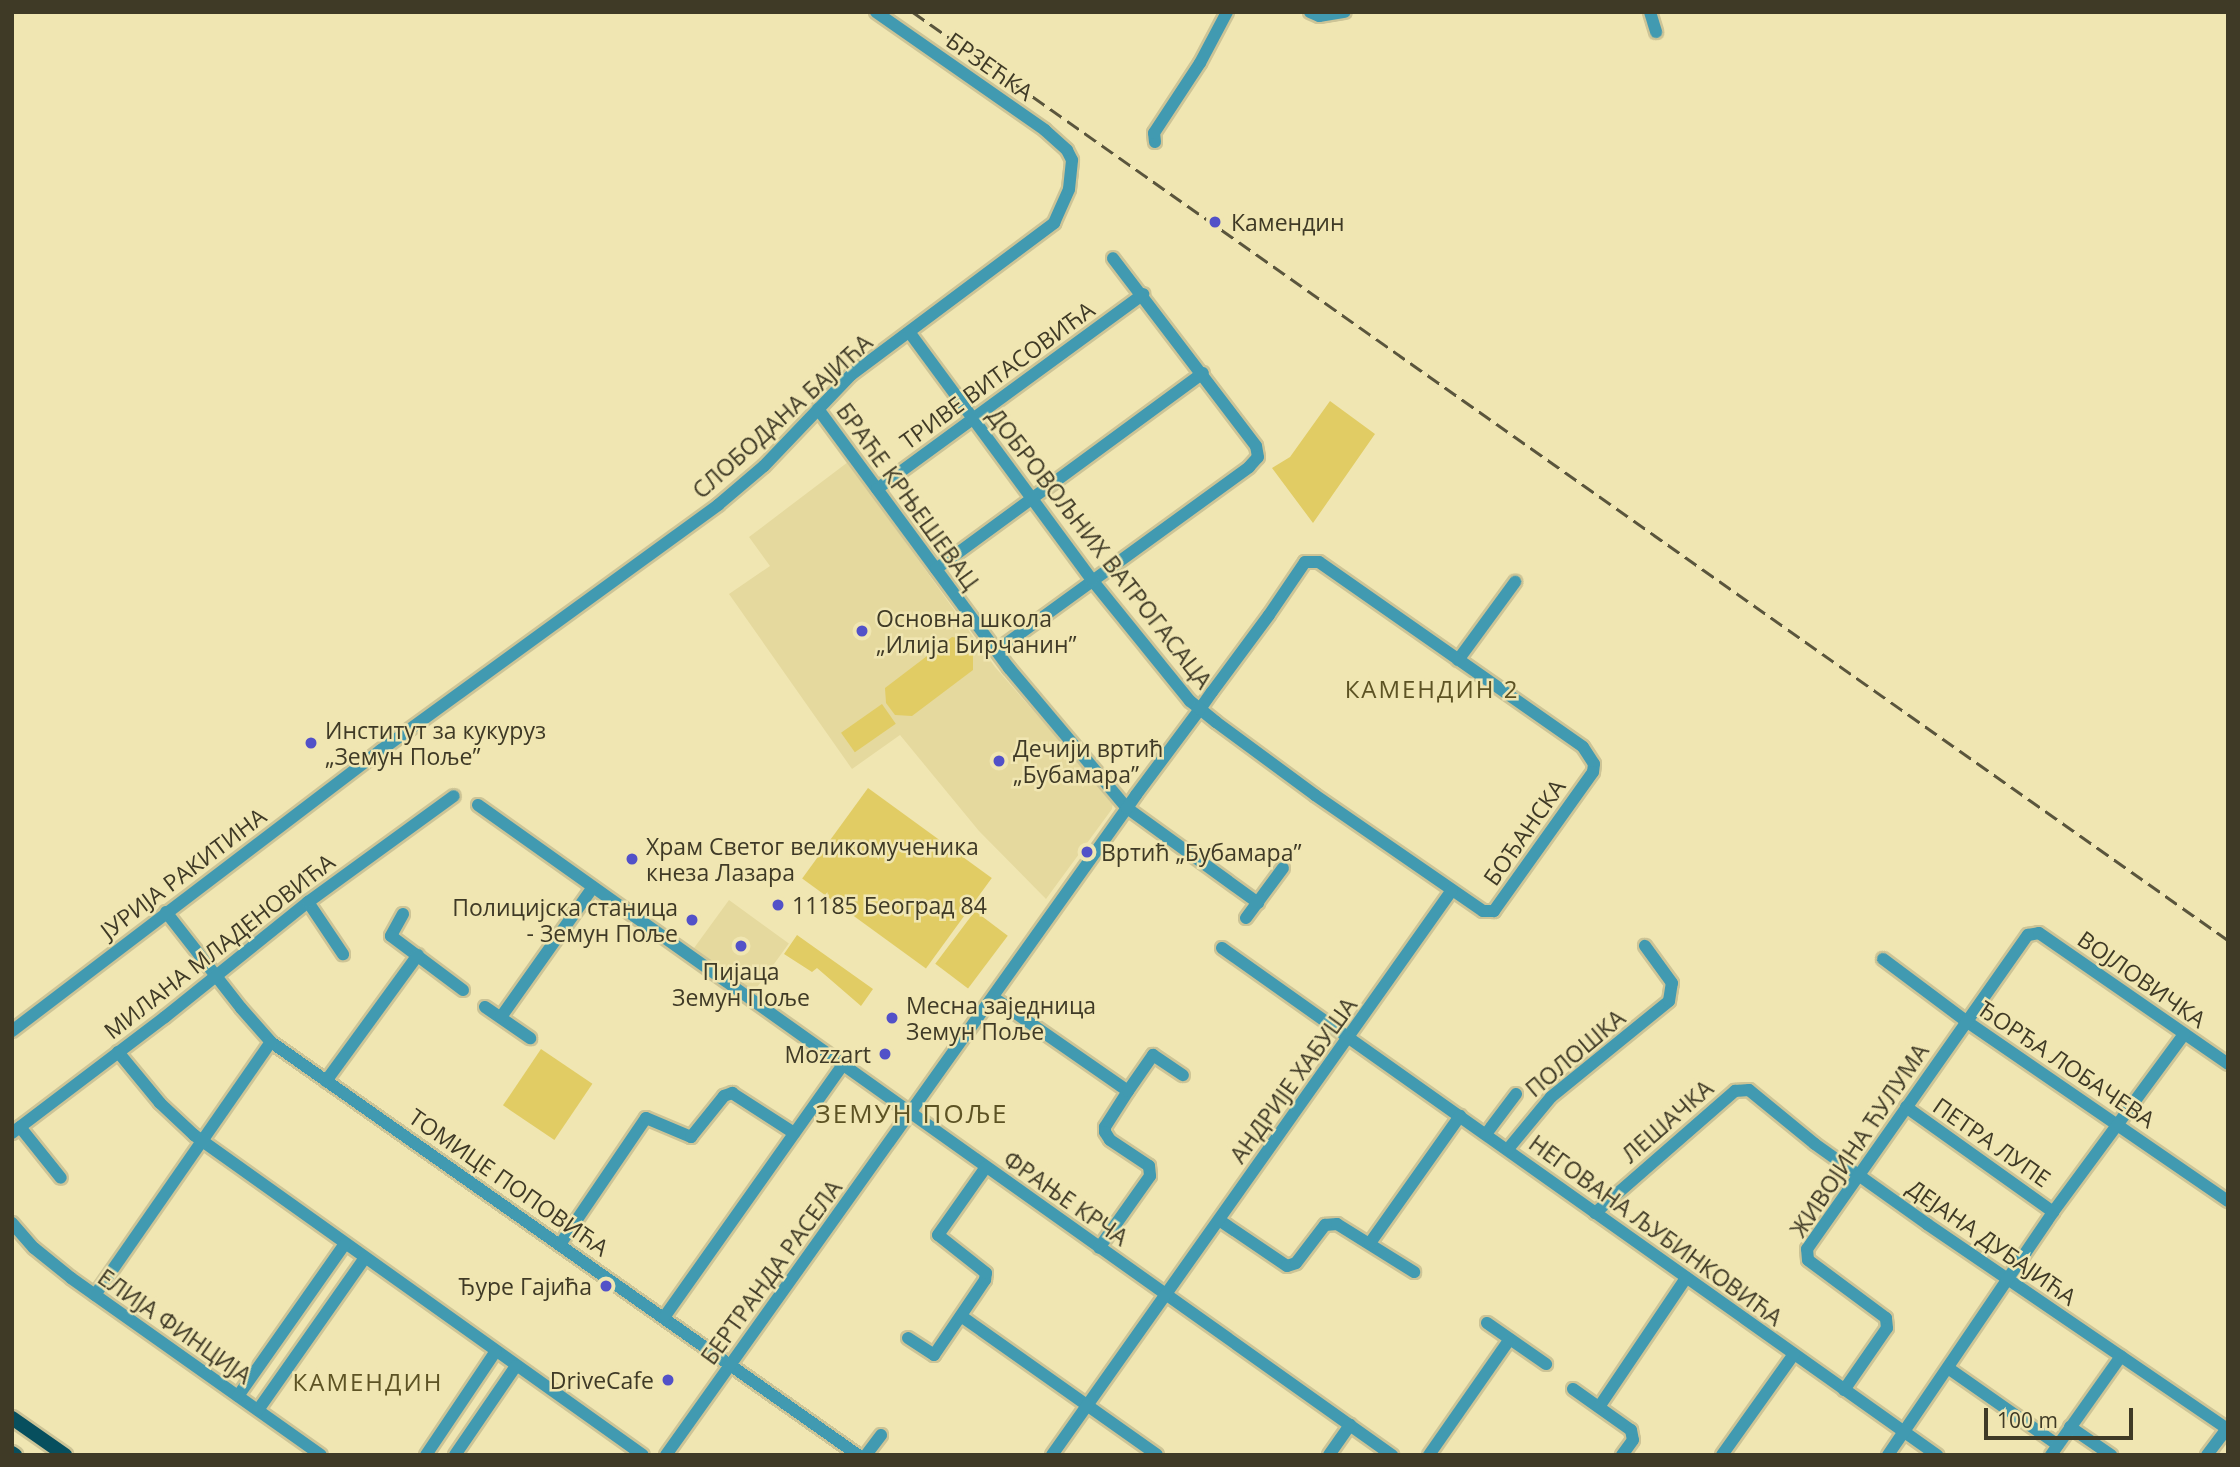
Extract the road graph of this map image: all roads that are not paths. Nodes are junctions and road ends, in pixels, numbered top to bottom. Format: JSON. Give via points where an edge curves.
{"nodes":[{"id":1,"x":876,"y":12,"type":"edge"},
{"id":2,"x":1227,"y":12,"type":"edge"},
{"id":3,"x":1310,"y":12,"type":"edge"},
{"id":4,"x":1345,"y":12,"type":"edge"},
{"id":5,"x":1650,"y":12,"type":"edge"},
{"id":6,"x":1656,"y":32,"type":"dead end"},
{"id":7,"x":1155,"y":142,"type":"dead end"},
{"id":8,"x":1072,"y":160,"type":"joint"},
{"id":9,"x":1113,"y":258,"type":"dead end"},
{"id":10,"x":1143,"y":294,"type":"junction"},
{"id":11,"x":909,"y":332,"type":"junction"},
{"id":12,"x":1203,"y":373,"type":"junction"},
{"id":13,"x":818,"y":409,"type":"junction"},
{"id":14,"x":972,"y":419,"type":"junction"},
{"id":15,"x":877,"y":489,"type":"junction"},
{"id":16,"x":1031,"y":500,"type":"junction"},
{"id":17,"x":936,"y":569,"type":"junction"},
{"id":18,"x":1092,"y":580,"type":"junction"},
{"id":19,"x":1515,"y":582,"type":"dead end"},
{"id":20,"x":996,"y":651,"type":"junction"},
{"id":21,"x":1458,"y":660,"type":"junction"},
{"id":22,"x":1200,"y":709,"type":"junction"},
{"id":23,"x":380,"y":750,"type":"joint"},
{"id":24,"x":454,"y":796,"type":"dead end"},
{"id":25,"x":478,"y":805,"type":"dead end"},
{"id":26,"x":1127,"y":808,"type":"junction"},
{"id":27,"x":1283,"y":868,"type":"dead end"},
{"id":28,"x":593,"y":887,"type":"junction"},
{"id":29,"x":1452,"y":890,"type":"junction"},
{"id":30,"x":308,"y":902,"type":"junction"},
{"id":31,"x":1258,"y":902,"type":"junction"},
{"id":32,"x":166,"y":912,"type":"junction"},
{"id":33,"x":403,"y":914,"type":"dead end"},
{"id":34,"x":1247,"y":918,"type":"dead end"},
{"id":35,"x":2032,"y":932,"type":"joint"},
{"id":36,"x":1645,"y":946,"type":"dead end"},
{"id":37,"x":1222,"y":948,"type":"dead end"},
{"id":38,"x":343,"y":954,"type":"dead end"},
{"id":39,"x":418,"y":955,"type":"junction"},
{"id":40,"x":1883,"y":959,"type":"dead end"},
{"id":41,"x":215,"y":976,"type":"junction"},
{"id":42,"x":463,"y":990,"type":"dead end"},
{"id":43,"x":993,"y":998,"type":"junction"},
{"id":44,"x":485,"y":1007,"type":"dead end"},
{"id":45,"x":501,"y":1017,"type":"junction"},
{"id":46,"x":1966,"y":1021,"type":"junction"},
{"id":47,"x":12,"y":1031,"type":"edge"},
{"id":48,"x":2184,"y":1034,"type":"junction"},
{"id":49,"x":1351,"y":1037,"type":"junction"},
{"id":50,"x":530,"y":1038,"type":"dead end"},
{"id":51,"x":271,"y":1042,"type":"junction"},
{"id":52,"x":118,"y":1052,"type":"junction"},
{"id":53,"x":2228,"y":1064,"type":"edge"},
{"id":54,"x":843,"y":1065,"type":"junction"},
{"id":55,"x":1183,"y":1075,"type":"dead end"},
{"id":56,"x":326,"y":1080,"type":"junction"},
{"id":57,"x":1128,"y":1091,"type":"junction"},
{"id":58,"x":1735,"y":1091,"type":"joint"},
{"id":59,"x":1516,"y":1094,"type":"dead end"},
{"id":60,"x":1906,"y":1107,"type":"junction"},
{"id":61,"x":910,"y":1114,"type":"junction"},
{"id":62,"x":1460,"y":1116,"type":"junction"},
{"id":63,"x":2119,"y":1125,"type":"junction"},
{"id":64,"x":16,"y":1130,"type":"edge"},
{"id":65,"x":794,"y":1133,"type":"junction"},
{"id":66,"x":1486,"y":1134,"type":"junction"},
{"id":67,"x":204,"y":1142,"type":"junction"},
{"id":68,"x":1507,"y":1149,"type":"junction"},
{"id":69,"x":986,"y":1167,"type":"junction"},
{"id":70,"x":1858,"y":1175,"type":"junction"},
{"id":71,"x":61,"y":1178,"type":"dead end"},
{"id":72,"x":2228,"y":1201,"type":"edge"},
{"id":73,"x":2053,"y":1212,"type":"junction"},
{"id":74,"x":1595,"y":1213,"type":"junction"},
{"id":75,"x":1219,"y":1220,"type":"junction"},
{"id":76,"x":12,"y":1223,"type":"edge"},
{"id":77,"x":561,"y":1243,"type":"junction"},
{"id":78,"x":1370,"y":1243,"type":"junction"},
{"id":79,"x":345,"y":1244,"type":"junction"},
{"id":80,"x":1099,"y":1248,"type":"junction"},
{"id":81,"x":365,"y":1258,"type":"junction"},
{"id":82,"x":1414,"y":1272,"type":"dead end"},
{"id":83,"x":1686,"y":1278,"type":"junction"},
{"id":84,"x":2007,"y":1280,"type":"junction"},
{"id":85,"x":1166,"y":1294,"type":"junction"},
{"id":86,"x":95,"y":1295,"type":"junction"},
{"id":87,"x":961,"y":1316,"type":"junction"},
{"id":88,"x":665,"y":1317,"type":"junction"},
{"id":89,"x":1487,"y":1323,"type":"dead end"},
{"id":90,"x":908,"y":1338,"type":"dead end"},
{"id":91,"x":1510,"y":1339,"type":"junction"},
{"id":92,"x":496,"y":1352,"type":"junction"},
{"id":93,"x":1794,"y":1354,"type":"junction"},
{"id":94,"x":2121,"y":1356,"type":"junction"},
{"id":95,"x":1546,"y":1364,"type":"dead end"},
{"id":96,"x":730,"y":1365,"type":"junction"},
{"id":97,"x":516,"y":1366,"type":"junction"},
{"id":98,"x":1948,"y":1368,"type":"junction"},
{"id":99,"x":1573,"y":1389,"type":"dead end"},
{"id":100,"x":1844,"y":1390,"type":"junction"},
{"id":101,"x":238,"y":1396,"type":"junction"},
{"id":102,"x":1086,"y":1407,"type":"junction"},
{"id":103,"x":1599,"y":1407,"type":"junction"},
{"id":104,"x":258,"y":1410,"type":"junction"},
{"id":105,"x":12,"y":1418,"type":"edge"},
{"id":106,"x":1350,"y":1425,"type":"junction"},
{"id":107,"x":2070,"y":1427,"type":"junction"},
{"id":108,"x":2227,"y":1428,"type":"edge"},
{"id":109,"x":1904,"y":1432,"type":"junction"},
{"id":110,"x":881,"y":1435,"type":"dead end"},
{"id":111,"x":2055,"y":1450,"type":"edge"},
{"id":112,"x":65,"y":1455,"type":"edge"},
{"id":113,"x":321,"y":1455,"type":"edge"},
{"id":114,"x":426,"y":1455,"type":"edge"},
{"id":115,"x":455,"y":1455,"type":"edge"},
{"id":116,"x":643,"y":1455,"type":"edge"},
{"id":117,"x":666,"y":1455,"type":"edge"},
{"id":118,"x":858,"y":1455,"type":"edge"},
{"id":119,"x":866,"y":1455,"type":"edge"},
{"id":120,"x":1052,"y":1455,"type":"edge"},
{"id":121,"x":1157,"y":1455,"type":"edge"},
{"id":122,"x":1329,"y":1455,"type":"edge"},
{"id":123,"x":1392,"y":1455,"type":"edge"},
{"id":124,"x":1429,"y":1455,"type":"edge"},
{"id":125,"x":1622,"y":1455,"type":"edge"},
{"id":126,"x":1722,"y":1455,"type":"edge"},
{"id":127,"x":1888,"y":1455,"type":"edge"},
{"id":128,"x":1937,"y":1455,"type":"edge"},
{"id":129,"x":2111,"y":1455,"type":"edge"},
{"id":130,"x":2207,"y":1455,"type":"edge"}],
"edges":[{"from":1,"to":8,"type":"street","name":"БРЗЕЋКА","via":[[1045,130]]},
{"from":2,"to":7,"type":"street","via":[[1154,133]]},
{"from":3,"to":4,"type":"street","via":[[1326,16]]},
{"from":5,"to":6,"type":"street"},
{"from":8,"to":11,"type":"street","name":"СЛОБОДАНА БАЈИЋА","via":[[1069,189],[1054,223]]},
{"from":9,"to":10,"type":"street"},
{"from":10,"to":12,"type":"street"},
{"from":10,"to":14,"type":"street","name":"ТРИВЕ ВИТАСОВИЋА"},
{"from":11,"to":13,"type":"street","name":"СЛОБОДАНА БАЈИЋА","via":[[856,370]]},
{"from":11,"to":14,"type":"street","name":"ДОБРОВОЉНИХ ВАТРОГАСАЦА"},
{"from":12,"to":16,"type":"street"},
{"from":12,"to":18,"type":"street","via":[[1256,446],[1258,457]]},
{"from":13,"to":15,"type":"street","name":"БРАЋЕ КРЊЕШЕВАЦ"},
{"from":13,"to":23,"type":"street","name":"СЛОБОДАНА БАЈИЋА","via":[[764,466],[718,505]]},
{"from":14,"to":15,"type":"street","name":"ТРИВЕ ВИТАСОВИЋА"},
{"from":14,"to":16,"type":"street","name":"ДОБРОВОЉНИХ ВАТРОГАСАЦА"},
{"from":15,"to":17,"type":"street","name":"БРАЋЕ КРЊЕШЕВАЦ"},
{"from":16,"to":17,"type":"street"},
{"from":16,"to":18,"type":"street","name":"ДОБРОВОЉНИХ ВАТРОГАСАЦА"},
{"from":17,"to":20,"type":"street","name":"БРАЋЕ КРЊЕШЕВАЦ"},
{"from":18,"to":20,"type":"street"},
{"from":18,"to":22,"type":"street","name":"ДОБРОВОЉНИХ ВАТРОГАСАЦА"},
{"from":19,"to":21,"type":"street"},
{"from":20,"to":26,"type":"street","name":"БРАЋЕ КРЊЕШЕВАЦ"},
{"from":21,"to":22,"type":"street","name":"БЕРТРАНДА РАСЕЛА","via":[[1319,562],[1308,560]]},
{"from":21,"to":29,"type":"street","name":"БОЂАНСКА","via":[[1589,752],[1594,764],[1593,772],[1494,911],[1483,911]]},
{"from":22,"to":26,"type":"street","name":"БЕРТРАНДА РАСЕЛА"},
{"from":22,"to":29,"type":"street","name":"ДОБРОВОЉНИХ ВАТРОГАСАЦА"},
{"from":23,"to":32,"type":"street","name":"ЈУРИЈА РАКИТИНА"},
{"from":24,"to":30,"type":"street","name":"МИЛАНА МЛАДЕНОВИЋА"},
{"from":25,"to":28,"type":"street","name":"ФРАЊЕ КРЧА"},
{"from":26,"to":31,"type":"street","name":"БРАЋЕ КРЊЕШЕВАЦ"},
{"from":26,"to":43,"type":"street","name":"БЕРТРАНДА РАСЕЛА"},
{"from":27,"to":31,"type":"street"},
{"from":28,"to":45,"type":"street"},
{"from":28,"to":54,"type":"street","name":"ФРАЊЕ КРЧА"},
{"from":29,"to":49,"type":"street","name":"АНДРИЈЕ ХАБУША"},
{"from":30,"to":38,"type":"street"},
{"from":30,"to":41,"type":"street","name":"МИЛАНА МЛАДЕНОВИЋА"},
{"from":31,"to":34,"type":"street"},
{"from":32,"to":41,"type":"street","name":"ТОМИЦЕ ПОПОВИЋА"},
{"from":32,"to":47,"type":"street","name":"ЈУРИЈА РАКИТИНА"},
{"from":33,"to":39,"type":"street","via":[[391,936]]},
{"from":35,"to":46,"type":"street","name":"ЖИВОЈИНА ЋУЛУМА"},
{"from":35,"to":48,"type":"street","name":"ВОЈЛОВИЧКА"},
{"from":36,"to":68,"type":"street","name":"ПОЛОШКА","via":[[1672,983],[1673,993],[1664,1007],[1550,1097]]},
{"from":37,"to":49,"type":"street","name":"НЕГОВАНА ЉУБИНКОВИЋА"},
{"from":39,"to":42,"type":"street"},
{"from":39,"to":56,"type":"street"},
{"from":40,"to":46,"type":"street","name":"ЂОРЂА ЛОБАЧЕВА"},
{"from":41,"to":51,"type":"street","name":"ТОМИЦЕ ПОПОВИЋА"},
{"from":41,"to":52,"type":"street","name":"МИЛАНА МЛАДЕНОВИЋА"},
{"from":43,"to":57,"type":"street"},
{"from":43,"to":61,"type":"street","name":"БЕРТРАНДА РАСЕЛА"},
{"from":44,"to":45,"type":"street"},
{"from":45,"to":50,"type":"street"},
{"from":46,"to":60,"type":"street","name":"ЖИВОЈИНА ЋУЛУМА"},
{"from":46,"to":63,"type":"street","name":"ЂОРЂА ЛОБАЧЕВА"},
{"from":48,"to":53,"type":"street","name":"ВОЈЛОВИЧКА"},
{"from":48,"to":63,"type":"street"},
{"from":49,"to":62,"type":"street","name":"НЕГОВАНА ЉУБИНКОВИЋА"},
{"from":49,"to":75,"type":"street","name":"АНДРИЈЕ ХАБУША"},
{"from":51,"to":56,"type":"street","name":"ТОМИЦЕ ПОПОВИЋА"},
{"from":51,"to":67,"type":"street"},
{"from":52,"to":64,"type":"street","name":"МИЛАНА МЛАДЕНОВИЋА"},
{"from":52,"to":67,"type":"street","via":[[166,1110]]},
{"from":54,"to":61,"type":"street","name":"ФРАЊЕ КРЧА"},
{"from":54,"to":65,"type":"street"},
{"from":55,"to":57,"type":"street","via":[[1153,1055]]},
{"from":56,"to":77,"type":"street","name":"ТОМИЦЕ ПОПОВИЋА"},
{"from":57,"to":80,"type":"street","via":[[1105,1132],[1149,1166],[1150,1176]]},
{"from":58,"to":70,"type":"street","name":"ДЕЈАНА ДУБАЈИЋА","via":[[1752,1093]]},
{"from":58,"to":74,"type":"street","name":"ЛЕШАЧКА"},
{"from":59,"to":66,"type":"street"},
{"from":60,"to":70,"type":"street","name":"ЖИВОЈИНА ЋУЛУМА"},
{"from":60,"to":73,"type":"street","name":"ПЕТРА ЛУПЕ"},
{"from":61,"to":69,"type":"street","name":"ФРАЊЕ КРЧА"},
{"from":61,"to":96,"type":"street","name":"БЕРТРАНДА РАСЕЛА"},
{"from":62,"to":66,"type":"street","name":"НЕГОВАНА ЉУБИНКОВИЋА"},
{"from":62,"to":78,"type":"street"},
{"from":63,"to":72,"type":"street","name":"ЂОРЂА ЛОБАЧЕВА"},
{"from":63,"to":73,"type":"street"},
{"from":64,"to":71,"type":"street"},
{"from":65,"to":77,"type":"street","via":[[732,1093],[724,1096],[691,1137],[646,1118]]},
{"from":65,"to":88,"type":"street"},
{"from":66,"to":68,"type":"street","name":"НЕГОВАНА ЉУБИНКОВИЋА"},
{"from":67,"to":79,"type":"street"},
{"from":67,"to":86,"type":"street"},
{"from":68,"to":74,"type":"street","name":"НЕГОВАНА ЉУБИНКОВИЋА"},
{"from":69,"to":80,"type":"street","name":"ФРАЊЕ КРЧА"},
{"from":69,"to":87,"type":"street","via":[[938,1232],[939,1239],[986,1273]]},
{"from":70,"to":84,"type":"street","name":"ДЕЈАНА ДУБАЈИЋА"},
{"from":70,"to":100,"type":"street","name":"ЖИВОЈИНА ЋУЛУМА","via":[[1806,1253],[1808,1260],[1886,1318],[1886,1328]]},
{"from":73,"to":84,"type":"street"},
{"from":74,"to":83,"type":"street","name":"НЕГОВАНА ЉУБИНКОВИЋА"},
{"from":75,"to":78,"type":"street","via":[[1287,1266],[1296,1263],[1328,1224],[1341,1225]]},
{"from":75,"to":85,"type":"street","name":"АНДРИЈЕ ХАБУША"},
{"from":76,"to":86,"type":"street","name":"ЕЛИЈА ФИНЦИЈА","via":[[51,1263]]},
{"from":77,"to":88,"type":"street","name":"ТОМИЦЕ ПОПОВИЋА"},
{"from":78,"to":82,"type":"street"},
{"from":79,"to":81,"type":"street"},
{"from":79,"to":101,"type":"street"},
{"from":80,"to":85,"type":"street","name":"ФРАЊЕ КРЧА"},
{"from":81,"to":92,"type":"street"},
{"from":81,"to":104,"type":"street"},
{"from":83,"to":93,"type":"street","name":"НЕГОВАНА ЉУБИНКОВИЋА"},
{"from":83,"to":103,"type":"street"},
{"from":84,"to":94,"type":"street","name":"ДЕЈАНА ДУБАЈИЋА"},
{"from":84,"to":98,"type":"street"},
{"from":85,"to":102,"type":"street","name":"АНДРИЈЕ ХАБУША"},
{"from":85,"to":106,"type":"street","name":"ФРАЊЕ КРЧА"},
{"from":86,"to":101,"type":"street","name":"ЕЛИЈА ФИНЦИЈА"},
{"from":87,"to":90,"type":"street","via":[[934,1355]]},
{"from":87,"to":102,"type":"street"},
{"from":88,"to":96,"type":"street","name":"ТОМИЦЕ ПОПОВИЋА"},
{"from":89,"to":91,"type":"street"},
{"from":91,"to":95,"type":"street"},
{"from":91,"to":124,"type":"street"},
{"from":92,"to":97,"type":"street"},
{"from":92,"to":114,"type":"street"},
{"from":93,"to":100,"type":"street","name":"НЕГОВАНА ЉУБИНКОВИЋА"},
{"from":93,"to":126,"type":"street"},
{"from":94,"to":107,"type":"street"},
{"from":94,"to":108,"type":"street","name":"ДЕЈАНА ДУБАЈИЋА"},
{"from":96,"to":117,"type":"street","name":"БЕРТРАНДА РАСЕЛА"},
{"from":96,"to":118,"type":"street","name":"ТОМИЦЕ ПОПОВИЋА"},
{"from":97,"to":115,"type":"street"},
{"from":97,"to":116,"type":"street"},
{"from":98,"to":109,"type":"street"},
{"from":98,"to":111,"type":"street"},
{"from":99,"to":103,"type":"street"},
{"from":100,"to":109,"type":"street","name":"НЕГОВАНА ЉУБИНКОВИЋА"},
{"from":101,"to":104,"type":"street","name":"ЕЛИЈА ФИНЦИЈА"},
{"from":102,"to":120,"type":"street","name":"АНДРИЈЕ ХАБУША"},
{"from":102,"to":121,"type":"street"},
{"from":103,"to":125,"type":"street","via":[[1633,1433]]},
{"from":104,"to":113,"type":"street","name":"ЕЛИЈА ФИНЦИЈА"},
{"from":105,"to":112,"type":"main road"},
{"from":106,"to":122,"type":"street"},
{"from":106,"to":123,"type":"street","name":"ФРАЊЕ КРЧА"},
{"from":107,"to":111,"type":"street"},
{"from":107,"to":129,"type":"street"},
{"from":108,"to":130,"type":"street"},
{"from":109,"to":127,"type":"street"},
{"from":109,"to":128,"type":"street","name":"НЕГОВАНА ЉУБИНКОВИЋА"},
{"from":110,"to":119,"type":"street"}]}
